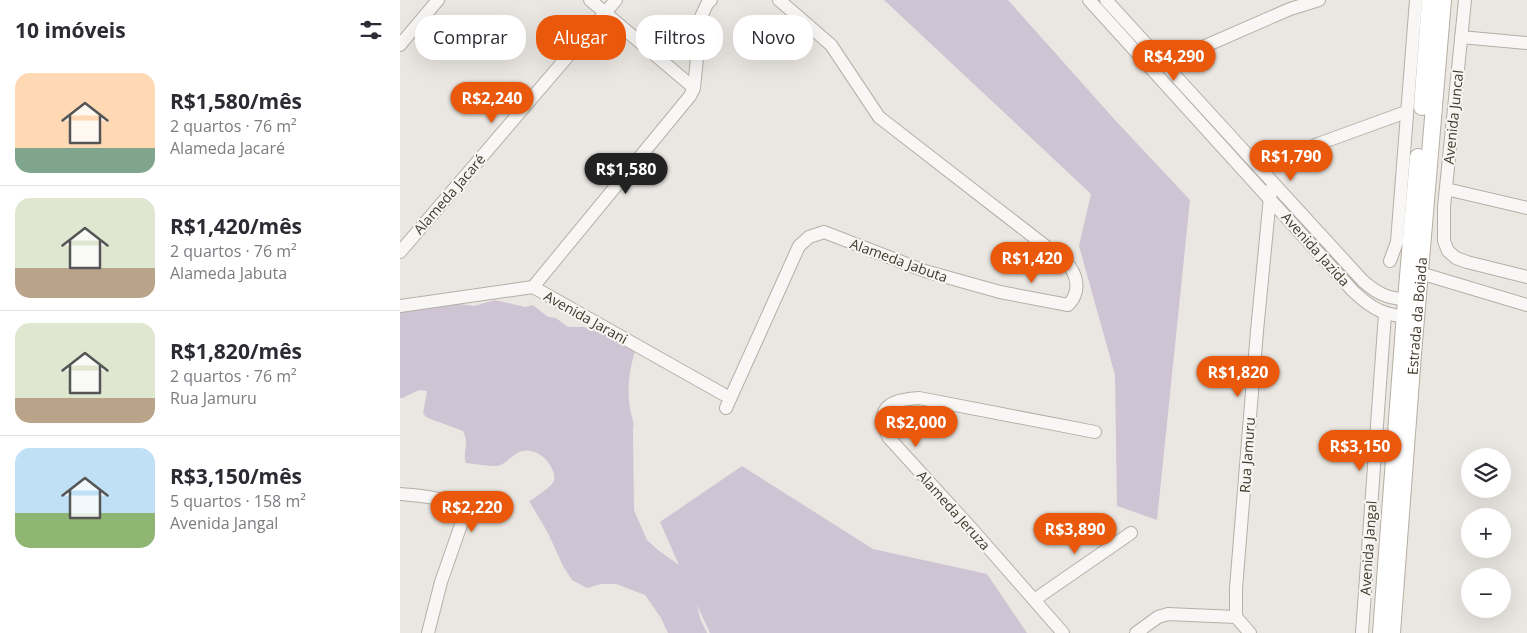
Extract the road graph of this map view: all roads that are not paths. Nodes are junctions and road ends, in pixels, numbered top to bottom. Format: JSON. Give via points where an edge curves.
{"nodes":[{"id":1,"x":438,"y":0,"type":"edge"},
{"id":2,"x":590,"y":0,"type":"edge"},
{"id":3,"x":616,"y":0,"type":"edge"},
{"id":4,"x":711,"y":0,"type":"edge"},
{"id":5,"x":779,"y":0,"type":"edge"},
{"id":6,"x":1089,"y":0,"type":"edge"},
{"id":7,"x":1106,"y":0,"type":"edge"},
{"id":8,"x":1319,"y":0,"type":"edge"},
{"id":9,"x":1416,"y":0,"type":"edge"},
{"id":10,"x":1430,"y":0,"type":"edge"},
{"id":11,"x":1443,"y":0,"type":"edge"},
{"id":12,"x":1465,"y":0,"type":"edge"},
{"id":13,"x":604,"y":13,"type":"junction"},
{"id":14,"x":1461,"y":37,"type":"junction"},
{"id":15,"x":1527,"y":43,"type":"edge"},
{"id":16,"x":400,"y":45,"type":"edge"},
{"id":17,"x":1160,"y":67,"type":"junction"},
{"id":18,"x":694,"y":88,"type":"junction"},
{"id":19,"x":1406,"y":112,"type":"junction"},
{"id":20,"x":1260,"y":169,"type":"junction"},
{"id":21,"x":1273,"y":182,"type":"junction"},
{"id":22,"x":1446,"y":189,"type":"junction"},
{"id":23,"x":1270,"y":198,"type":"junction"},
{"id":24,"x":1527,"y":208,"type":"edge"},
{"id":25,"x":400,"y":252,"type":"edge"},
{"id":26,"x":1390,"y":261,"type":"dead end"},
{"id":27,"x":1420,"y":273,"type":"junction"},
{"id":28,"x":1527,"y":277,"type":"edge"},
{"id":29,"x":533,"y":287,"type":"junction"},
{"id":30,"x":1412,"y":300,"type":"junction"},
{"id":31,"x":1527,"y":305,"type":"edge"},
{"id":32,"x":400,"y":306,"type":"edge"},
{"id":33,"x":1385,"y":314,"type":"junction"},
{"id":34,"x":1410,"y":317,"type":"junction"},
{"id":35,"x":728,"y":403,"type":"joint"},
{"id":36,"x":1095,"y":432,"type":"dead end"},
{"id":37,"x":400,"y":494,"type":"edge"},
{"id":38,"x":1131,"y":533,"type":"dead end"},
{"id":39,"x":1034,"y":600,"type":"junction"},
{"id":40,"x":1236,"y":617,"type":"junction"},
{"id":41,"x":428,"y":633,"type":"edge"},
{"id":42,"x":1063,"y":633,"type":"edge"},
{"id":43,"x":1136,"y":633,"type":"edge"},
{"id":44,"x":1250,"y":633,"type":"edge"},
{"id":45,"x":1362,"y":633,"type":"edge"},
{"id":46,"x":1380,"y":633,"type":"edge"},
{"id":47,"x":1392,"y":633,"type":"edge"}],
"edges":[{"from":1,"to":16,"type":"street"},
{"from":2,"to":13,"type":"street"},
{"from":3,"to":13,"type":"street","name":"Alameda Jacaré"},
{"from":4,"to":18,"type":"street","via":[[701,17]]},
{"from":5,"to":35,"type":"street","name":"Alameda Jabuta","via":[[831,45],[879,117],[1066,262],[1077,280],[1076,294],[1068,305],[1000,292],[925,271],[824,232],[809,237],[799,246]]},
{"from":6,"to":17,"type":"street","name":"Avenida Jazida"},
{"from":7,"to":17,"type":"street","name":"Avenida Jazida"},
{"from":8,"to":17,"type":"street"},
{"from":9,"to":19,"type":"street"},
{"from":10,"to":30,"type":"main road","name":"Estrada da Boiada"},
{"from":11,"to":27,"type":"main road","name":"Estrada da Boiada"},
{"from":12,"to":14,"type":"street","name":"Avenida Juncal"},
{"from":13,"to":18,"type":"street"},
{"from":13,"to":25,"type":"street","name":"Alameda Jacaré"},
{"from":14,"to":15,"type":"street"},
{"from":14,"to":22,"type":"street","name":"Avenida Juncal"},
{"from":17,"to":20,"type":"street","name":"Avenida Jazida"},
{"from":17,"to":23,"type":"street","name":"Avenida Jazida"},
{"from":18,"to":29,"type":"street"},
{"from":19,"to":20,"type":"street"},
{"from":19,"to":26,"type":"street","via":[[1397,242]]},
{"from":20,"to":21,"type":"street","name":"Avenida Jazida"},
{"from":21,"to":23,"type":"street","name":"Rua Jamuru"},
{"from":21,"to":30,"type":"street","name":"Avenida Jazida","via":[[1363,281],[1392,299]]},
{"from":22,"to":24,"type":"street"},
{"from":22,"to":28,"type":"street","name":"Avenida Juncal","via":[[1443,234],[1448,251],[1467,262]]},
{"from":23,"to":33,"type":"street","name":"Avenida Jazida","via":[[1353,291]]},
{"from":23,"to":40,"type":"street","name":"Rua Jamuru"},
{"from":27,"to":30,"type":"main road","name":"Estrada da Boiada"},
{"from":27,"to":31,"type":"street"},
{"from":29,"to":32,"type":"street","name":"Avenida Jarani"},
{"from":29,"to":35,"type":"street","name":"Avenida Jarani"},
{"from":30,"to":34,"type":"main road","name":"Estrada da Boiada"},
{"from":33,"to":34,"type":"street","name":"Avenida Jazida"},
{"from":33,"to":45,"type":"street","name":"Avenida Jangal"},
{"from":34,"to":46,"type":"main road","name":"Estrada da Boiada"},
{"from":34,"to":47,"type":"main road","name":"Estrada da Boiada"},
{"from":36,"to":39,"type":"street","name":"Alameda Jeruza","via":[[919,398],[899,400],[884,412],[883,422],[889,438]]},
{"from":37,"to":41,"type":"street","via":[[441,498],[463,514]]},
{"from":38,"to":39,"type":"street"},
{"from":39,"to":42,"type":"street","name":"Alameda Jeruza"},
{"from":40,"to":43,"type":"street","via":[[1168,614],[1158,617]]},
{"from":40,"to":44,"type":"street"}]}
